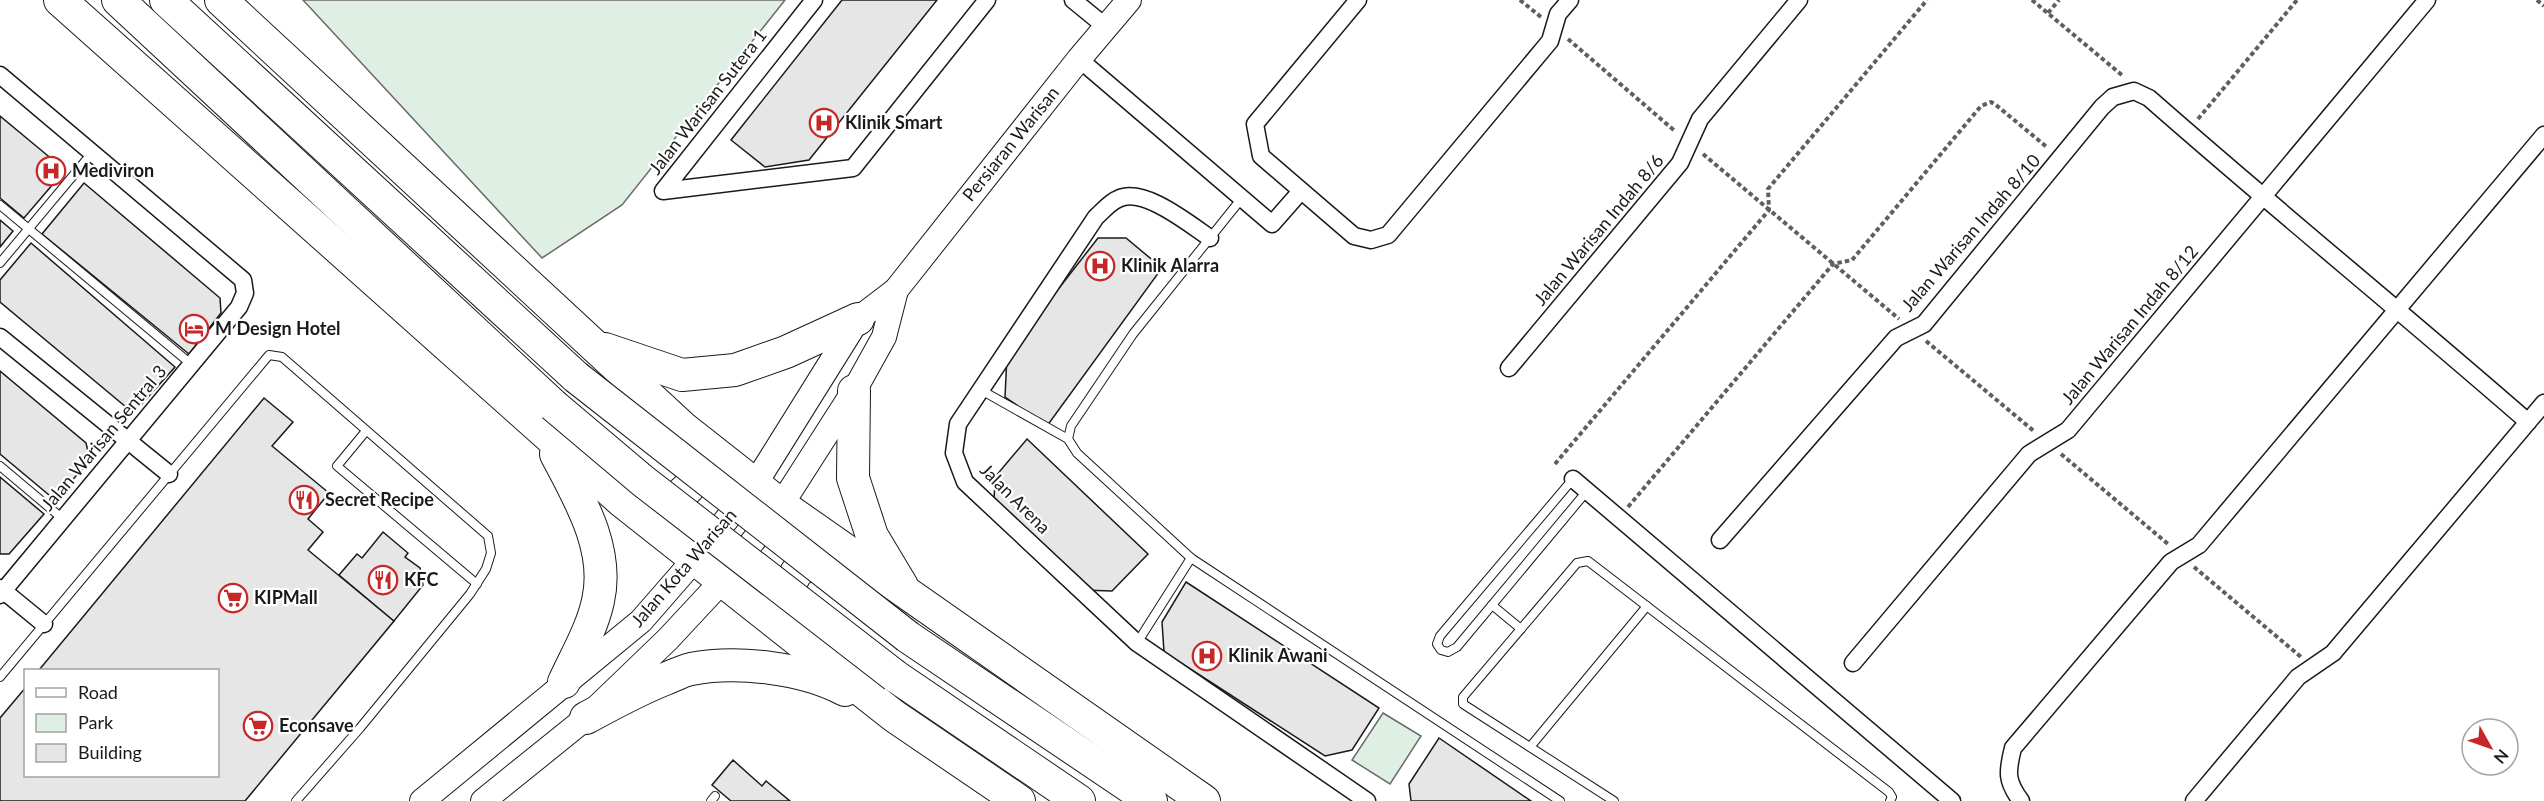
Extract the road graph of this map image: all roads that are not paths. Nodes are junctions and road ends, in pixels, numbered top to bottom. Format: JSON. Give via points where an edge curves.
{"nodes":[{"id":1,"x":60,"y":0,"type":"edge"},
{"id":2,"x":118,"y":0,"type":"edge"},
{"id":3,"x":166,"y":0,"type":"edge"},
{"id":4,"x":221,"y":0,"type":"edge"},
{"id":5,"x":814,"y":0,"type":"edge"},
{"id":6,"x":987,"y":0,"type":"edge"},
{"id":7,"x":1073,"y":0,"type":"edge"},
{"id":8,"x":1129,"y":0,"type":"edge"},
{"id":9,"x":1358,"y":0,"type":"edge"},
{"id":10,"x":1570,"y":0,"type":"edge"},
{"id":11,"x":1800,"y":0,"type":"edge"},
{"id":12,"x":2427,"y":0,"type":"edge"},
{"id":13,"x":1106,"y":27,"type":"junction"},
{"id":14,"x":1078,"y":58,"type":"junction"},
{"id":15,"x":0,"y":75,"type":"edge"},
{"id":16,"x":2544,"y":135,"type":"edge"},
{"id":17,"x":92,"y":153,"type":"junction"},
{"id":18,"x":1301,"y":190,"type":"junction"},
{"id":19,"x":2261,"y":197,"type":"junction"},
{"id":20,"x":1242,"y":198,"type":"junction"},
{"id":21,"x":0,"y":206,"type":"edge"},
{"id":22,"x":28,"y":229,"type":"junction"},
{"id":23,"x":1210,"y":238,"type":"junction"},
{"id":24,"x":0,"y":262,"type":"edge"},
{"id":25,"x":896,"y":290,"type":"junction"},
{"id":26,"x":2399,"y":309,"type":"junction"},
{"id":27,"x":858,"y":319,"type":"junction"},
{"id":28,"x":574,"y":329,"type":"junction"},
{"id":29,"x":0,"y":337,"type":"edge"},
{"id":30,"x":191,"y":364,"type":"junction"},
{"id":31,"x":1509,"y":368,"type":"dead end"},
{"id":32,"x":981,"y":390,"type":"junction"},
{"id":33,"x":854,"y":391,"type":"junction"},
{"id":34,"x":2544,"y":403,"type":"edge"},
{"id":35,"x":548,"y":418,"type":"junction"},
{"id":36,"x":2528,"y":422,"type":"junction"},
{"id":37,"x":682,"y":427,"type":"junction"},
{"id":38,"x":366,"y":432,"type":"junction"},
{"id":39,"x":1068,"y":439,"type":"junction"},
{"id":40,"x":127,"y":442,"type":"junction"},
{"id":41,"x":0,"y":466,"type":"edge"},
{"id":42,"x":169,"y":474,"type":"junction"},
{"id":43,"x":1573,"y":479,"type":"joint"},
{"id":44,"x":755,"y":484,"type":"junction"},
{"id":45,"x":1587,"y":491,"type":"junction"},
{"id":46,"x":623,"y":502,"type":"junction"},
{"id":47,"x":781,"y":505,"type":"junction"},
{"id":48,"x":63,"y":519,"type":"junction"},
{"id":49,"x":1720,"y":540,"type":"dead end"},
{"id":50,"x":695,"y":558,"type":"junction"},
{"id":51,"x":1191,"y":558,"type":"junction"},
{"id":52,"x":864,"y":564,"type":"junction"},
{"id":53,"x":722,"y":581,"type":"junction"},
{"id":54,"x":477,"y":584,"type":"junction"},
{"id":55,"x":904,"y":590,"type":"junction"},
{"id":56,"x":1,"y":591,"type":"edge"},
{"id":57,"x":1492,"y":605,"type":"junction"},
{"id":58,"x":1647,"y":606,"type":"junction"},
{"id":59,"x":44,"y":624,"type":"junction"},
{"id":60,"x":1521,"y":629,"type":"junction"},
{"id":61,"x":1137,"y":643,"type":"junction"},
{"id":62,"x":805,"y":647,"type":"junction"},
{"id":63,"x":1853,"y":663,"type":"dead end"},
{"id":64,"x":0,"y":677,"type":"edge"},
{"id":65,"x":564,"y":682,"type":"junction"},
{"id":66,"x":894,"y":716,"type":"junction"},
{"id":67,"x":586,"y":718,"type":"junction"},
{"id":68,"x":1530,"y":747,"type":"junction"},
{"id":69,"x":296,"y":801,"type":"edge"},
{"id":70,"x":422,"y":801,"type":"edge"},
{"id":71,"x":483,"y":801,"type":"edge"},
{"id":72,"x":1019,"y":801,"type":"edge"},
{"id":73,"x":1079,"y":801,"type":"edge"},
{"id":74,"x":1151,"y":801,"type":"edge"},
{"id":75,"x":1204,"y":801,"type":"edge"},
{"id":76,"x":1367,"y":801,"type":"edge"},
{"id":77,"x":1560,"y":801,"type":"edge"},
{"id":78,"x":1614,"y":801,"type":"edge"},
{"id":79,"x":1890,"y":801,"type":"edge"},
{"id":80,"x":1952,"y":801,"type":"edge"},
{"id":81,"x":2021,"y":801,"type":"edge"},
{"id":82,"x":2194,"y":801,"type":"edge"}],
"edges":[{"from":1,"to":35,"type":"highway"},
{"from":2,"to":35,"type":"highway"},
{"from":3,"to":74,"type":"highway","bridge":true,"via":[[576,377],[908,636]]},
{"from":4,"to":28,"type":"highway"},
{"from":5,"to":6,"type":"street","name":"Jalan Warisan Sutera 1","via":[[663,191],[853,168]]},
{"from":7,"to":13,"type":"street"},
{"from":8,"to":13,"type":"street","name":"Persiaran Warisan"},
{"from":9,"to":18,"type":"street","via":[[1255,124],[1261,156]]},
{"from":10,"to":18,"type":"street","via":[[1558,14],[1550,41],[1388,235],[1371,240],[1354,236]]},
{"from":11,"to":31,"type":"street","name":"Jalan Warisan Indah 8/6","via":[[1700,119],[1680,164]]},
{"from":12,"to":19,"type":"street","name":"Jalan Warisan Indah 8/12"},
{"from":13,"to":14,"type":"street","name":"Persiaran Warisan"},
{"from":14,"to":20,"type":"street"},
{"from":14,"to":25,"type":"street","name":"Persiaran Warisan"},
{"from":15,"to":17,"type":"street"},
{"from":16,"to":26,"type":"street"},
{"from":17,"to":22,"type":"lane"},
{"from":17,"to":30,"type":"street","name":"Jalan Warisan Sentral 3","via":[[243,280],[245,293],[239,307]]},
{"from":18,"to":20,"type":"street","via":[[1272,224]]},
{"from":19,"to":26,"type":"street"},
{"from":19,"to":49,"type":"street","name":"Jalan Warisan Indah 8/10","via":[[2149,98],[2134,91],[2113,97],[1924,324],[1896,338]]},
{"from":19,"to":63,"type":"street","name":"Jalan Warisan Indah 8/12","via":[[2068,430],[2030,454]]},
{"from":20,"to":23,"type":"lane"},
{"from":21,"to":22,"type":"lane"},
{"from":22,"to":24,"type":"lane"},
{"from":22,"to":30,"type":"lane"},
{"from":23,"to":32,"type":"street","name":"Jalan Arena","via":[[1156,203],[1135,195],[1118,198],[1096,217]]},
{"from":23,"to":39,"type":"lane","via":[[1133,334],[1071,426]]},
{"from":25,"to":27,"type":"street","name":"Jalan Kota Warisan"},
{"from":25,"to":33,"type":"street","name":"Jalan Kota Warisan","via":[[884,337]]},
{"from":26,"to":36,"type":"street"},
{"from":26,"to":81,"type":"street","via":[[2199,545],[2171,562],[2013,748],[2007,772]]},
{"from":27,"to":28,"type":"highway","via":[[735,370],[682,375],[611,352]]},
{"from":27,"to":44,"type":"street","name":"Jalan Kota Warisan"},
{"from":28,"to":37,"type":"highway"},
{"from":29,"to":40,"type":"street"},
{"from":30,"to":40,"type":"street","name":"Jalan Warisan Sentral 3"},
{"from":32,"to":39,"type":"lane"},
{"from":32,"to":61,"type":"street","name":"Jalan Arena","via":[[958,424],[954,453],[965,482]]},
{"from":33,"to":47,"type":"street","name":"Jalan Kota Warisan"},
{"from":33,"to":55,"type":"highway","via":[[853,478],[872,536]]},
{"from":34,"to":36,"type":"street"},
{"from":35,"to":46,"type":"highway"},
{"from":35,"to":65,"type":"highway","via":[[598,549],[601,583],[598,601]]},
{"from":35,"to":73,"type":"highway","bridge":true,"via":[[643,481],[895,676]]},
{"from":36,"to":82,"type":"street","via":[[2332,653],[2298,677]]},
{"from":37,"to":44,"type":"highway"},
{"from":37,"to":46,"type":"highway","via":[[697,452],[700,466],[688,488],[668,506]]},
{"from":38,"to":42,"type":"lane","via":[[282,357],[269,355]]},
{"from":38,"to":54,"type":"lane","via":[[488,536],[491,553]]},
{"from":38,"to":54,"type":"lane","via":[[337,466]]},
{"from":39,"to":51,"type":"lane","via":[[1077,453]]},
{"from":40,"to":42,"type":"street"},
{"from":40,"to":48,"type":"street","name":"Jalan Warisan Sentral 3"},
{"from":41,"to":48,"type":"lane"},
{"from":42,"to":59,"type":"lane"},
{"from":43,"to":45,"type":"street"},
{"from":43,"to":57,"type":"lane","via":[[1440,636],[1438,648],[1448,652],[1457,647]]},
{"from":44,"to":47,"type":"highway"},
{"from":44,"to":50,"type":"street","name":"Jalan Kota Warisan"},
{"from":45,"to":57,"type":"lane"},
{"from":45,"to":80,"type":"street"},
{"from":46,"to":50,"type":"highway"},
{"from":47,"to":52,"type":"highway"},
{"from":47,"to":53,"type":"street","name":"Jalan Kota Warisan"},
{"from":48,"to":56,"type":"street","name":"Jalan Warisan Sentral 3"},
{"from":50,"to":53,"type":"highway"},
{"from":50,"to":65,"type":"street","name":"Jalan Kota Warisan","via":[[641,621]]},
{"from":51,"to":61,"type":"lane"},
{"from":51,"to":77,"type":"lane"},
{"from":52,"to":55,"type":"highway"},
{"from":52,"to":62,"type":"highway","via":[[834,553],[816,555],[796,573],[782,599],[786,622]]},
{"from":53,"to":62,"type":"highway"},
{"from":53,"to":67,"type":"street","name":"Jalan Kota Warisan"},
{"from":54,"to":69,"type":"lane"},
{"from":55,"to":75,"type":"highway"},
{"from":56,"to":59,"type":"street"},
{"from":57,"to":60,"type":"lane"},
{"from":58,"to":60,"type":"lane","via":[[1583,560]]},
{"from":58,"to":68,"type":"lane"},
{"from":58,"to":79,"type":"lane","via":[[1889,792]]},
{"from":59,"to":64,"type":"lane"},
{"from":60,"to":68,"type":"lane","via":[[1463,697],[1463,704]]},
{"from":61,"to":76,"type":"street","name":"Jalan Arena"},
{"from":62,"to":66,"type":"highway"},
{"from":65,"to":70,"type":"street","name":"Jalan Kota Warisan"},
{"from":66,"to":67,"type":"highway","via":[[831,683],[788,670],[738,667],[690,669],[637,690]]},
{"from":66,"to":72,"type":"highway"},
{"from":67,"to":71,"type":"street","name":"Jalan Kota Warisan"},
{"from":68,"to":78,"type":"lane"}]}
